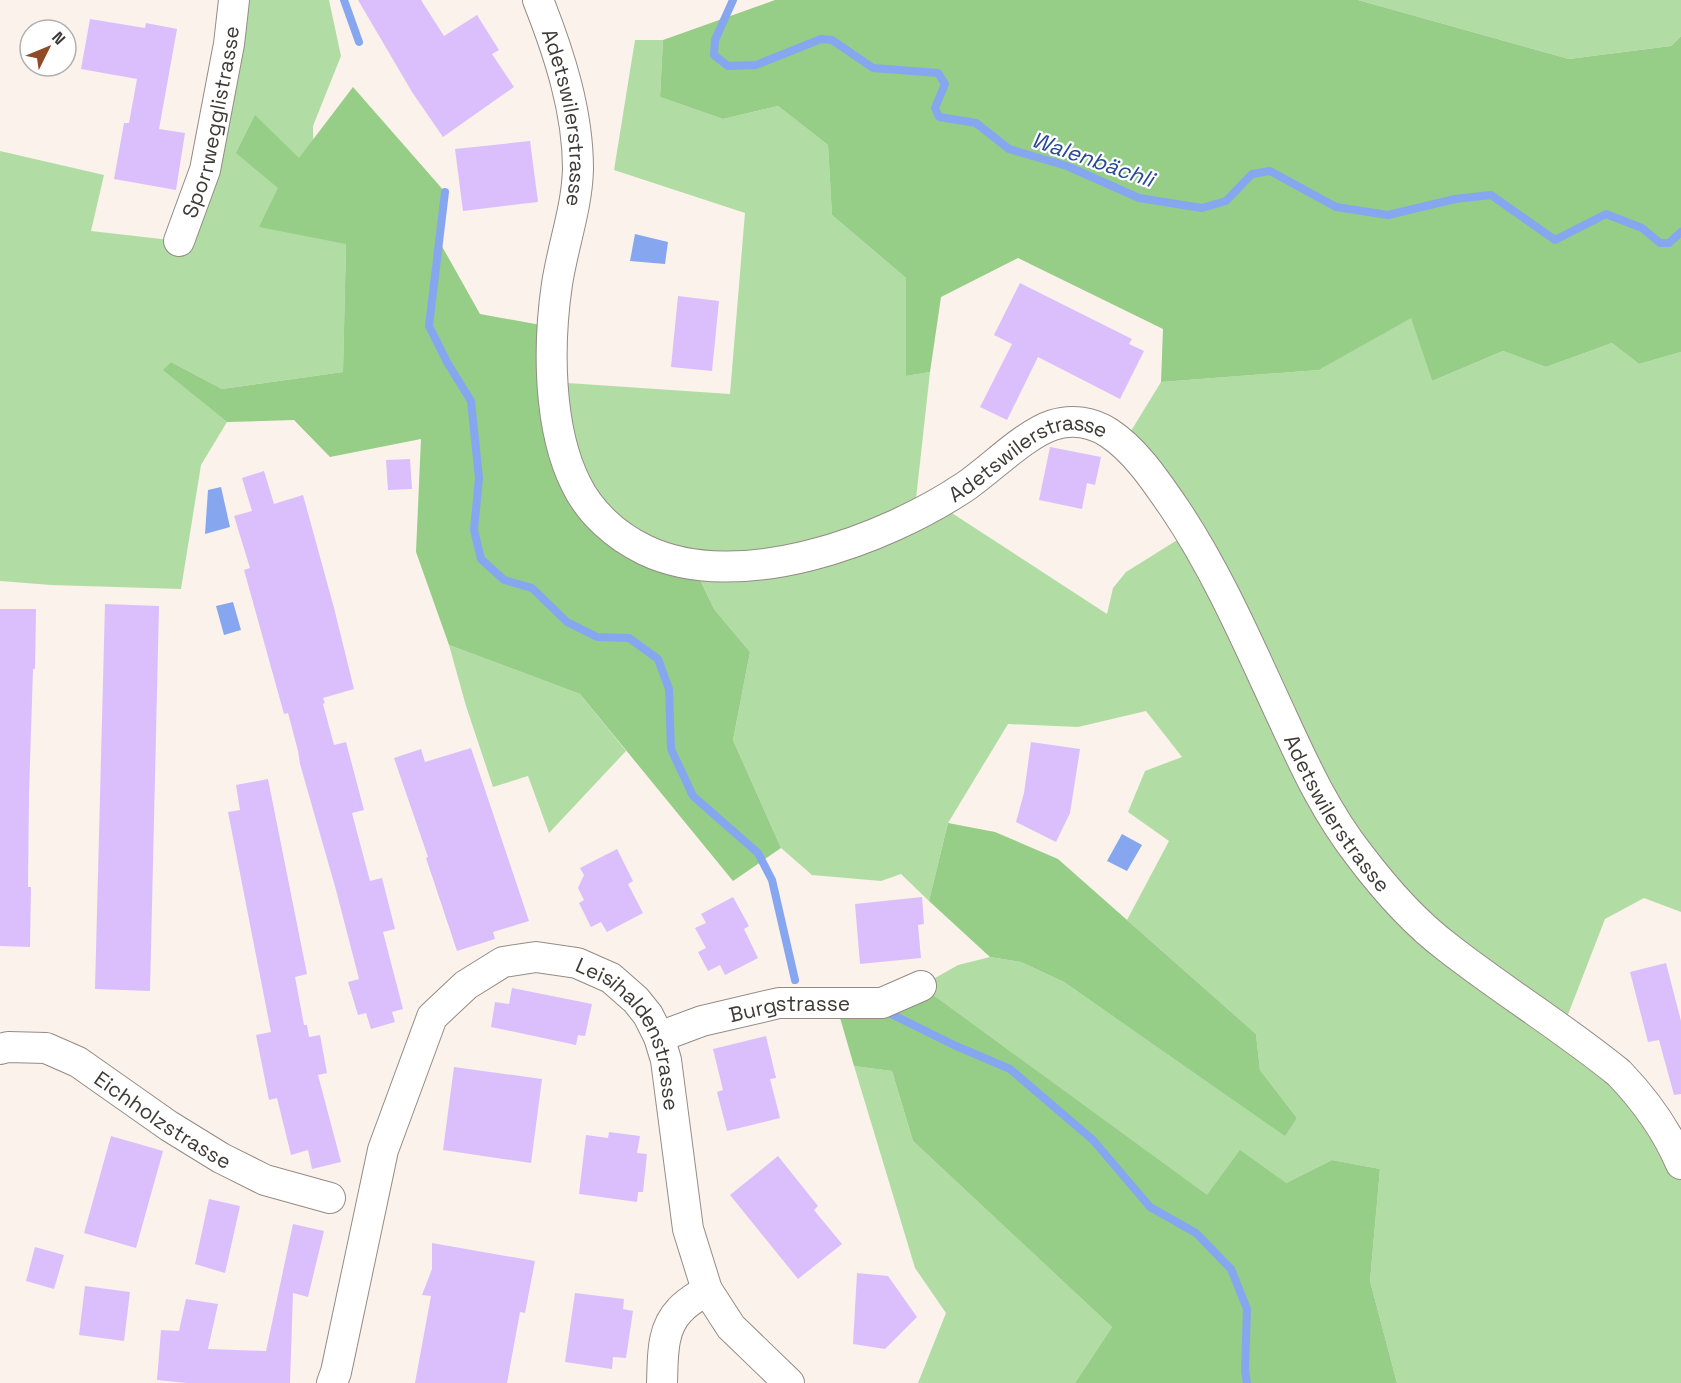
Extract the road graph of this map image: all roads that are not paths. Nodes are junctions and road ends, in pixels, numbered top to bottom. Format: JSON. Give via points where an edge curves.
{"nodes":[{"id":1,"x":234,"y":0,"type":"edge"},
{"id":2,"x":538,"y":0,"type":"edge"},
{"id":3,"x":179,"y":241,"type":"dead end"},
{"id":4,"x":921,"y":987,"type":"dead end"},
{"id":5,"x":659,"y":1037,"type":"junction"},
{"id":6,"x":0,"y":1049,"type":"edge"},
{"id":7,"x":1681,"y":1164,"type":"edge"},
{"id":8,"x":330,"y":1198,"type":"dead end"},
{"id":9,"x":707,"y":1290,"type":"junction"},
{"id":10,"x":332,"y":1383,"type":"edge"},
{"id":11,"x":662,"y":1383,"type":"edge"},
{"id":12,"x":789,"y":1383,"type":"edge"}],
"edges":[{"from":1,"to":3,"type":"street","name":"Sporrwegglistrasse","via":[[205,170]]},
{"from":2,"to":7,"type":"street","name":"Adetswilerstrasse","via":[[574,118],[577,188],[552,327],[553,382],[562,445],[577,487],[589,506],[608,525],[643,549],[668,559],[693,565],[778,561],[843,546],[913,517],[969,484],[1048,426],[1087,423],[1107,432],[1123,444],[1156,482],[1191,532],[1319,796],[1359,855],[1406,910],[1445,946],[1619,1073],[1637,1092]]},
{"from":4,"to":5,"type":"street","name":"Burgstrasse","via":[[882,1003],[778,1003],[702,1021]]},
{"from":5,"to":9,"type":"street","name":"Leisihaldenstrasse","via":[[666,1060],[688,1228]]},
{"from":5,"to":10,"type":"street","name":"Leisihaldenstrasse","via":[[636,1000],[611,978],[578,963],[536,957],[503,962],[465,985],[432,1017],[383,1150]]},
{"from":6,"to":8,"type":"street","name":"Eichholzstrasse","via":[[46,1048],[78,1062],[221,1158],[265,1180]]},
{"from":9,"to":11,"type":"street","via":[[680,1309],[672,1320],[663,1348]]},
{"from":9,"to":12,"type":"street","via":[[731,1328]]}]}
